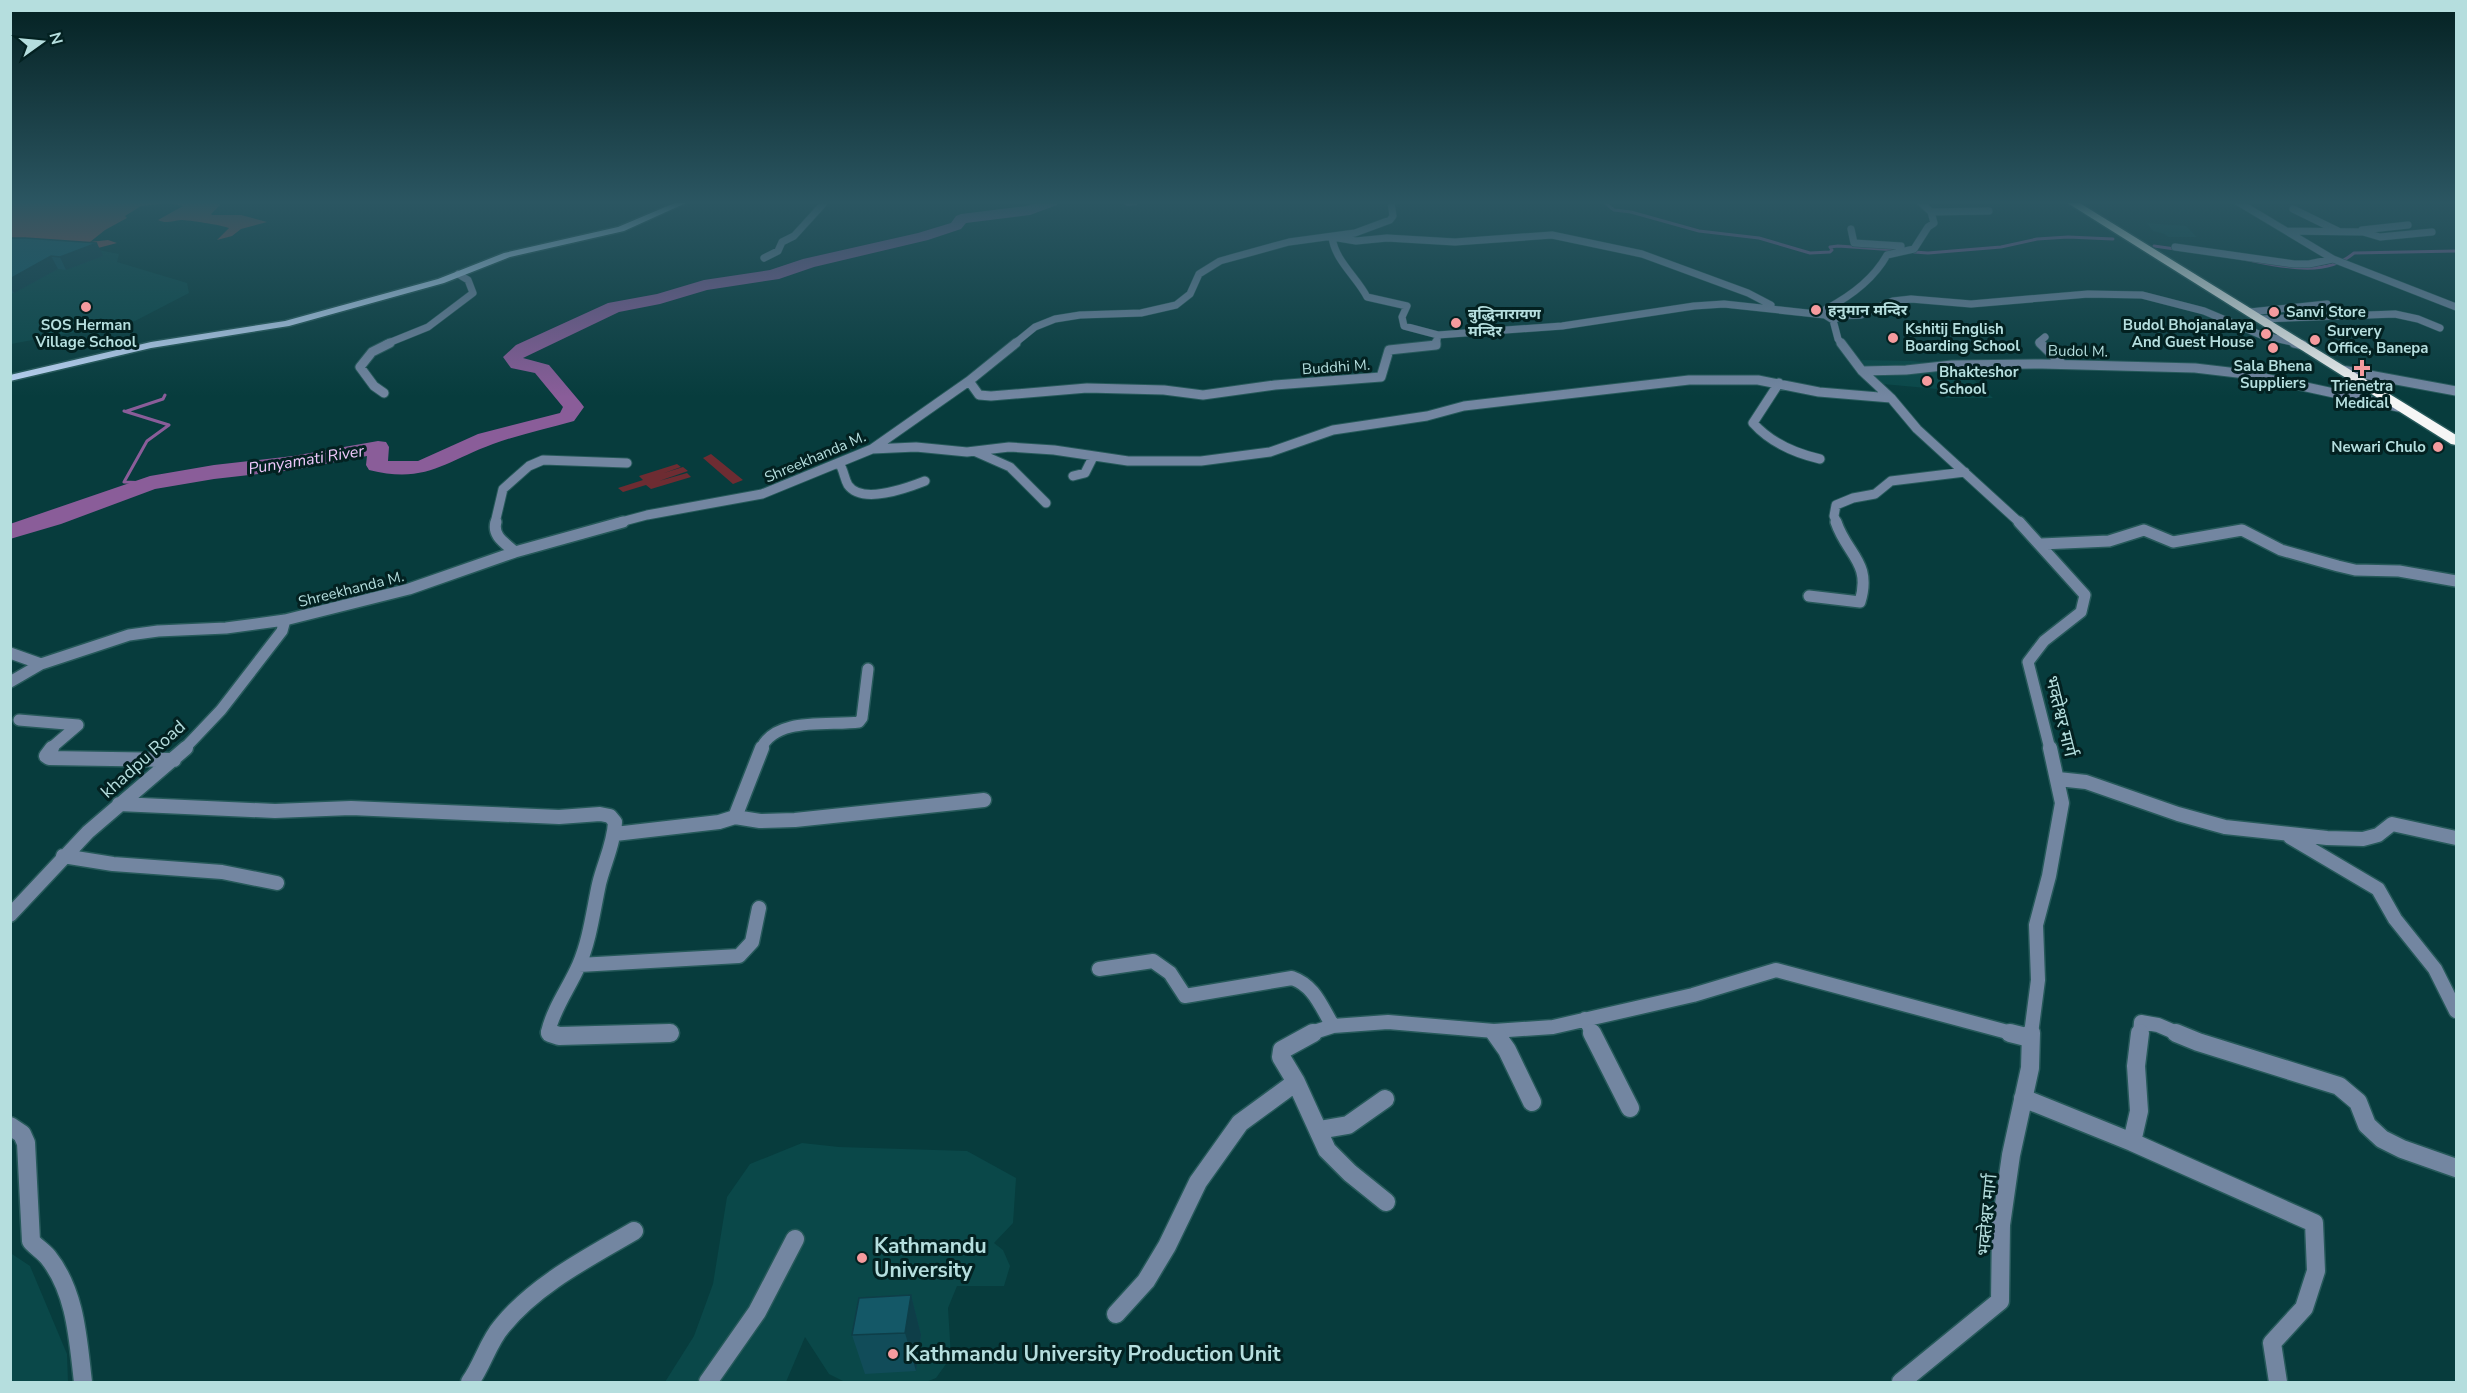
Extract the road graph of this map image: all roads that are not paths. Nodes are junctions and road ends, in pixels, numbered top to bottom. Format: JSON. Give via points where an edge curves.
{"nodes":[{"id":1,"x":477,"y":267,"type":"edge"},
{"id":2,"x":1210,"y":267,"type":"edge"},
{"id":3,"x":1345,"y":267,"type":"edge"},
{"id":4,"x":1677,"y":267,"type":"edge"},
{"id":5,"x":1881,"y":267,"type":"edge"},
{"id":6,"x":2177,"y":267,"type":"edge"},
{"id":7,"x":2354,"y":267,"type":"edge"},
{"id":8,"x":459,"y":274,"type":"junction"},
{"id":9,"x":2327,"y":304,"type":"dead end"},
{"id":10,"x":2457,"y":308,"type":"edge"},
{"id":11,"x":1828,"y":315,"type":"junction"},
{"id":12,"x":2256,"y":315,"type":"junction"},
{"id":13,"x":2440,"y":328,"type":"dead end"},
{"id":14,"x":1438,"y":335,"type":"junction"},
{"id":15,"x":2046,"y":337,"type":"dead end"},
{"id":16,"x":2302,"y":345,"type":"junction"},
{"id":17,"x":2062,"y":364,"type":"junction"},
{"id":18,"x":2342,"y":370,"type":"junction"},
{"id":19,"x":1862,"y":371,"type":"junction"},
{"id":20,"x":10,"y":378,"type":"edge"},
{"id":21,"x":969,"y":381,"type":"junction"},
{"id":22,"x":1779,"y":383,"type":"junction"},
{"id":23,"x":2457,"y":391,"type":"edge"},
{"id":24,"x":384,"y":393,"type":"dead end"},
{"id":25,"x":1891,"y":398,"type":"junction"},
{"id":26,"x":2398,"y":407,"type":"junction"},
{"id":27,"x":2457,"y":441,"type":"edge"},
{"id":28,"x":872,"y":449,"type":"junction"},
{"id":29,"x":976,"y":452,"type":"junction"},
{"id":30,"x":1093,"y":457,"type":"junction"},
{"id":31,"x":1820,"y":459,"type":"dead end"},
{"id":32,"x":627,"y":463,"type":"dead end"},
{"id":33,"x":839,"y":463,"type":"junction"},
{"id":34,"x":1965,"y":472,"type":"junction"},
{"id":35,"x":1073,"y":477,"type":"dead end"},
{"id":36,"x":925,"y":481,"type":"dead end"},
{"id":37,"x":1046,"y":503,"type":"dead end"},
{"id":38,"x":2041,"y":544,"type":"junction"},
{"id":39,"x":515,"y":552,"type":"junction"},
{"id":40,"x":2457,"y":581,"type":"edge"},
{"id":41,"x":1809,"y":596,"type":"dead end"},
{"id":42,"x":285,"y":620,"type":"junction"},
{"id":43,"x":10,"y":653,"type":"edge"},
{"id":44,"x":41,"y":664,"type":"junction"},
{"id":45,"x":868,"y":669,"type":"dead end"},
{"id":46,"x":10,"y":682,"type":"edge"},
{"id":47,"x":19,"y":720,"type":"dead end"},
{"id":48,"x":174,"y":760,"type":"junction"},
{"id":49,"x":2058,"y":779,"type":"junction"},
{"id":50,"x":984,"y":800,"type":"dead end"},
{"id":51,"x":119,"y":804,"type":"junction"},
{"id":52,"x":735,"y":817,"type":"junction"},
{"id":53,"x":2284,"y":833,"type":"junction"},
{"id":54,"x":615,"y":834,"type":"junction"},
{"id":55,"x":2457,"y":838,"type":"edge"},
{"id":56,"x":63,"y":856,"type":"junction"},
{"id":57,"x":277,"y":883,"type":"dead end"},
{"id":58,"x":759,"y":908,"type":"dead end"},
{"id":59,"x":10,"y":915,"type":"edge"},
{"id":60,"x":579,"y":965,"type":"junction"},
{"id":61,"x":1099,"y":969,"type":"dead end"},
{"id":62,"x":2457,"y":1011,"type":"edge"},
{"id":63,"x":1584,"y":1019,"type":"junction"},
{"id":64,"x":1333,"y":1026,"type":"junction"},
{"id":65,"x":1494,"y":1031,"type":"junction"},
{"id":66,"x":670,"y":1033,"type":"dead end"},
{"id":67,"x":2030,"y":1038,"type":"junction"},
{"id":68,"x":1296,"y":1082,"type":"junction"},
{"id":69,"x":2023,"y":1098,"type":"junction"},
{"id":70,"x":1386,"y":1100,"type":"dead end"},
{"id":71,"x":1532,"y":1102,"type":"dead end"},
{"id":72,"x":1629,"y":1108,"type":"dead end"},
{"id":73,"x":10,"y":1126,"type":"edge"},
{"id":74,"x":1319,"y":1130,"type":"junction"},
{"id":75,"x":2132,"y":1142,"type":"junction"},
{"id":76,"x":2457,"y":1168,"type":"edge"},
{"id":77,"x":1386,"y":1202,"type":"dead end"},
{"id":78,"x":634,"y":1231,"type":"dead end"},
{"id":79,"x":795,"y":1239,"type":"dead end"},
{"id":80,"x":1116,"y":1314,"type":"dead end"},
{"id":81,"x":83,"y":1383,"type":"edge"},
{"id":82,"x":471,"y":1383,"type":"edge"},
{"id":83,"x":708,"y":1383,"type":"edge"},
{"id":84,"x":1901,"y":1383,"type":"edge"},
{"id":85,"x":2278,"y":1383,"type":"edge"}],
"edges":[{"from":1,"to":8,"type":"main road"},
{"from":2,"to":21,"type":"street","name":"Shreekhanda M.","via":[[1198,274],[1190,294],[1176,305],[1141,313],[1080,315],[1044,322]]},
{"from":3,"to":14,"type":"street","via":[[1362,285],[1367,297],[1407,306],[1402,317],[1404,326]]},
{"from":4,"to":11,"type":"street","via":[[1774,307]]},
{"from":5,"to":11,"type":"street"},
{"from":6,"to":12,"type":"highway"},
{"from":7,"to":10,"type":"street"},
{"from":8,"to":20,"type":"main road","via":[[286,324],[151,345]]},
{"from":8,"to":24,"type":"street","via":[[468,280],[474,293],[424,329],[372,351],[363,360],[360,367]]},
{"from":9,"to":12,"type":"street"},
{"from":11,"to":14,"type":"street","name":"Buddhi M.","via":[[1724,304],[1562,327]]},
{"from":11,"to":16,"type":"street","via":[[1861,315],[1893,301],[1911,299],[1971,304],[2077,295],[2142,295],[2204,311],[2267,337]]},
{"from":11,"to":19,"type":"street","name":"भक्तेश्वर मार्ग","via":[[1838,339]]},
{"from":12,"to":13,"type":"street","via":[[2407,315]]},
{"from":12,"to":16,"type":"highway"},
{"from":14,"to":21,"type":"street","name":"Buddhi M.","via":[[1436,345],[1389,350],[1381,377],[1203,395],[1087,388],[991,396],[979,394]]},
{"from":15,"to":17,"type":"street","via":[[2039,342]]},
{"from":16,"to":18,"type":"highway"},
{"from":17,"to":19,"type":"street","name":"Budol M."},
{"from":17,"to":26,"type":"street","name":"Budol M.","via":[[2195,368],[2246,374]]},
{"from":18,"to":23,"type":"street"},
{"from":18,"to":26,"type":"highway"},
{"from":19,"to":25,"type":"street","name":"भक्तेश्वर मार्ग"},
{"from":21,"to":28,"type":"street","name":"Shreekhanda M."},
{"from":22,"to":25,"type":"street","via":[[1819,392]]},
{"from":22,"to":30,"type":"street","via":[[1730,378],[1689,380],[1464,406],[1427,416],[1333,430],[1270,452],[1222,460],[1128,461]]},
{"from":22,"to":31,"type":"street","via":[[1753,423],[1760,432],[1786,447]]},
{"from":25,"to":34,"type":"street","name":"भक्तेश्वर मार्ग","via":[[1917,429]]},
{"from":26,"to":27,"type":"highway"},
{"from":28,"to":29,"type":"street","via":[[916,447]]},
{"from":28,"to":33,"type":"street","name":"Shreekhanda M."},
{"from":29,"to":30,"type":"street","via":[[1009,447]]},
{"from":29,"to":37,"type":"street","via":[[1010,467]]},
{"from":30,"to":35,"type":"street","via":[[1088,471]]},
{"from":32,"to":39,"type":"street","via":[[543,460],[516,476],[503,489],[494,529]]},
{"from":33,"to":36,"type":"street","via":[[852,490],[861,492],[886,494]]},
{"from":33,"to":39,"type":"street","name":"Shreekhanda M.","via":[[762,494],[647,515]]},
{"from":34,"to":38,"type":"street","name":"भक्तेश्वर मार्ग"},
{"from":34,"to":41,"type":"street","via":[[1891,481],[1875,494],[1836,505],[1838,526],[1862,564],[1862,599],[1860,602]]},
{"from":38,"to":40,"type":"street","via":[[2109,541],[2144,530],[2173,542],[2242,530],[2281,550],[2338,566]]},
{"from":38,"to":49,"type":"street","name":"भक्तेश्वर मार्ग","via":[[2085,595],[2081,612],[2044,641],[2028,662]]},
{"from":39,"to":42,"type":"street","name":"Shreekhanda M.","via":[[409,589]]},
{"from":42,"to":44,"type":"street","name":"Shreekhanda M.","via":[[129,635]]},
{"from":42,"to":48,"type":"street","name":"khadpu Road","via":[[282,631],[250,676]]},
{"from":43,"to":44,"type":"street"},
{"from":44,"to":46,"type":"street","name":"Shreekhanda M."},
{"from":45,"to":52,"type":"street","via":[[859,722],[785,728],[765,740]]},
{"from":47,"to":48,"type":"street","via":[[78,725],[48,752],[45,756],[49,758]]},
{"from":48,"to":51,"type":"street","name":"khadpu Road"},
{"from":49,"to":53,"type":"street","via":[[2086,782],[2204,822]]},
{"from":49,"to":67,"type":"street","name":"भक्तेश्वर मार्ग","via":[[2062,803],[2036,925],[2038,980]]},
{"from":50,"to":52,"type":"street","via":[[795,820]]},
{"from":51,"to":54,"type":"street","via":[[559,817],[600,814],[615,822]]},
{"from":51,"to":56,"type":"street","name":"khadpu Road"},
{"from":52,"to":54,"type":"street"},
{"from":53,"to":55,"type":"street","via":[[2363,839],[2378,835],[2392,824]]},
{"from":53,"to":62,"type":"street","via":[[2378,889],[2395,920],[2434,969]]},
{"from":54,"to":60,"type":"street"},
{"from":56,"to":57,"type":"street","via":[[102,863],[222,872]]},
{"from":56,"to":59,"type":"street","name":"khadpu Road"},
{"from":58,"to":60,"type":"street","via":[[754,936],[747,952],[739,957]]},
{"from":60,"to":66,"type":"street","via":[[550,1018],[548,1032],[559,1036]]},
{"from":61,"to":64,"type":"street","via":[[1152,961],[1170,973],[1185,996],[1292,978],[1312,988]]},
{"from":63,"to":65,"type":"street","via":[[1553,1027]]},
{"from":63,"to":67,"type":"street","via":[[1693,995],[1776,969]]},
{"from":63,"to":72,"type":"street"},
{"from":64,"to":65,"type":"street","via":[[1388,1022]]},
{"from":64,"to":68,"type":"street","via":[[1305,1035],[1282,1050],[1281,1057]]},
{"from":65,"to":71,"type":"street"},
{"from":67,"to":69,"type":"street","name":"भक्तेश्वर मार्ग","via":[[2030,1068]]},
{"from":68,"to":74,"type":"street"},
{"from":68,"to":80,"type":"street","via":[[1240,1123],[1198,1182],[1146,1281]]},
{"from":69,"to":75,"type":"street"},
{"from":69,"to":84,"type":"street","name":"भक्तेश्वर मार्ग","via":[[2001,1225],[2000,1301]]},
{"from":70,"to":74,"type":"street","via":[[1352,1124]]},
{"from":73,"to":81,"type":"street","via":[[24,1136],[28,1146],[31,1241],[47,1256],[68,1294],[76,1320]]},
{"from":74,"to":77,"type":"street","via":[[1327,1149]]},
{"from":75,"to":76,"type":"street","via":[[2139,1111],[2136,1066],[2141,1022],[2339,1086],[2360,1105],[2362,1120],[2376,1135],[2397,1147]]},
{"from":75,"to":85,"type":"street","via":[[2314,1223],[2316,1271],[2304,1308],[2272,1343]]},
{"from":78,"to":82,"type":"street","via":[[518,1308],[501,1326]]},
{"from":79,"to":83,"type":"street","via":[[757,1312]]}]}
